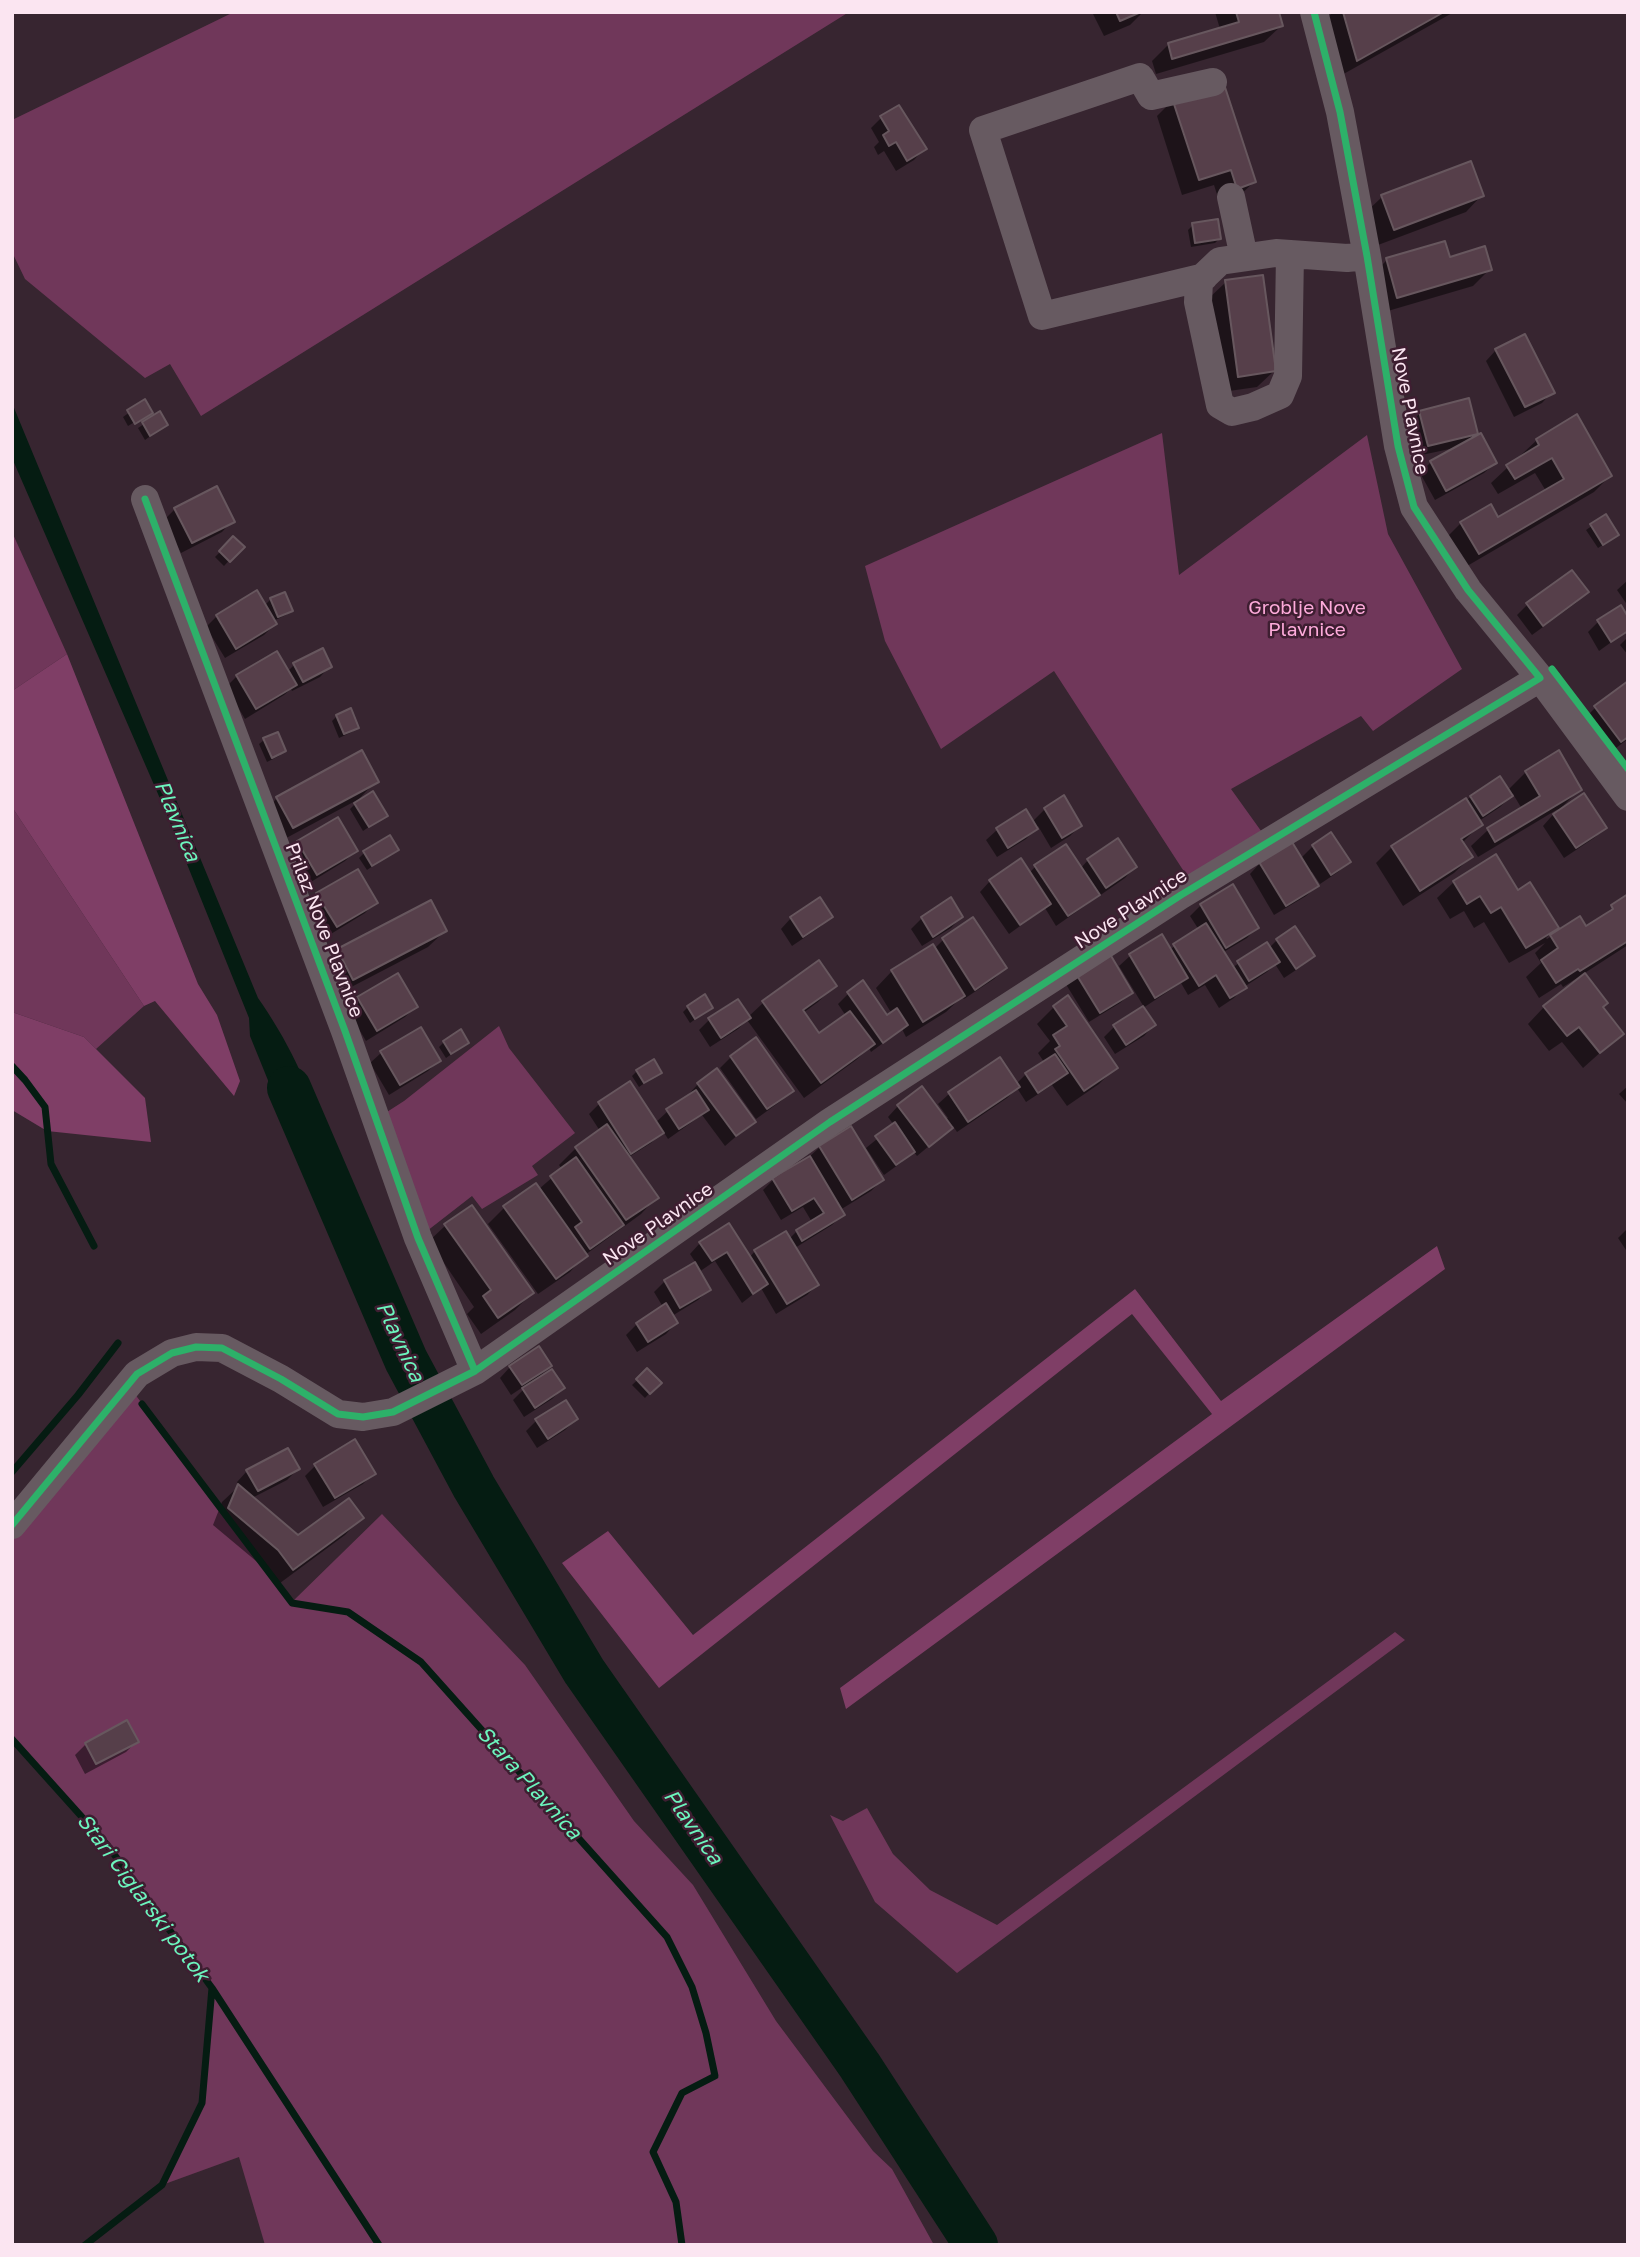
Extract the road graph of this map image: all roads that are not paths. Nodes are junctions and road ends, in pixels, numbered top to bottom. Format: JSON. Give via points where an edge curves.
{"nodes":[{"id":1,"x":1314,"y":12,"type":"edge"},
{"id":2,"x":1213,"y":82,"type":"dead end"},
{"id":3,"x":1231,"y":197,"type":"dead end"},
{"id":4,"x":1290,"y":254,"type":"junction"},
{"id":5,"x":1367,"y":256,"type":"junction"},
{"id":6,"x":1244,"y":257,"type":"junction"},
{"id":7,"x":1204,"y":277,"type":"junction"},
{"id":8,"x":145,"y":499,"type":"dead end"},
{"id":9,"x":1540,"y":678,"type":"junction"},
{"id":10,"x":1628,"y":797,"type":"edge"},
{"id":11,"x":464,"y":1377,"type":"junction"},
{"id":12,"x":12,"y":1525,"type":"edge"}],
"edges":[{"from":1,"to":5,"type":"street","name":"Nove Plavnice","via":[[1340,111]]},
{"from":2,"to":7,"type":"street","via":[[1152,96],[1140,77],[983,130],[1042,316]]},
{"from":3,"to":6,"type":"street"},
{"from":4,"to":5,"type":"street"},
{"from":4,"to":6,"type":"street"},
{"from":4,"to":7,"type":"street","via":[[1288,376],[1280,395],[1254,407],[1232,412],[1220,405],[1198,302],[1199,281]]},
{"from":5,"to":9,"type":"street","name":"Nove Plavnice","via":[[1398,446],[1414,507],[1468,590]]},
{"from":6,"to":7,"type":"street","via":[[1220,261]]},
{"from":8,"to":11,"type":"street","name":"Prilaz Nove Plavnice","via":[[345,1031]]},
{"from":9,"to":10,"type":"street","name":"Nove Plavnice"},
{"from":9,"to":11,"type":"street","name":"Nove Plavnice","via":[[1181,895],[830,1122]]},
{"from":11,"to":12,"type":"street","name":"Nove Plavnice","via":[[393,1412],[363,1417],[338,1414],[222,1348],[196,1347],[172,1353],[137,1374]]}]}
